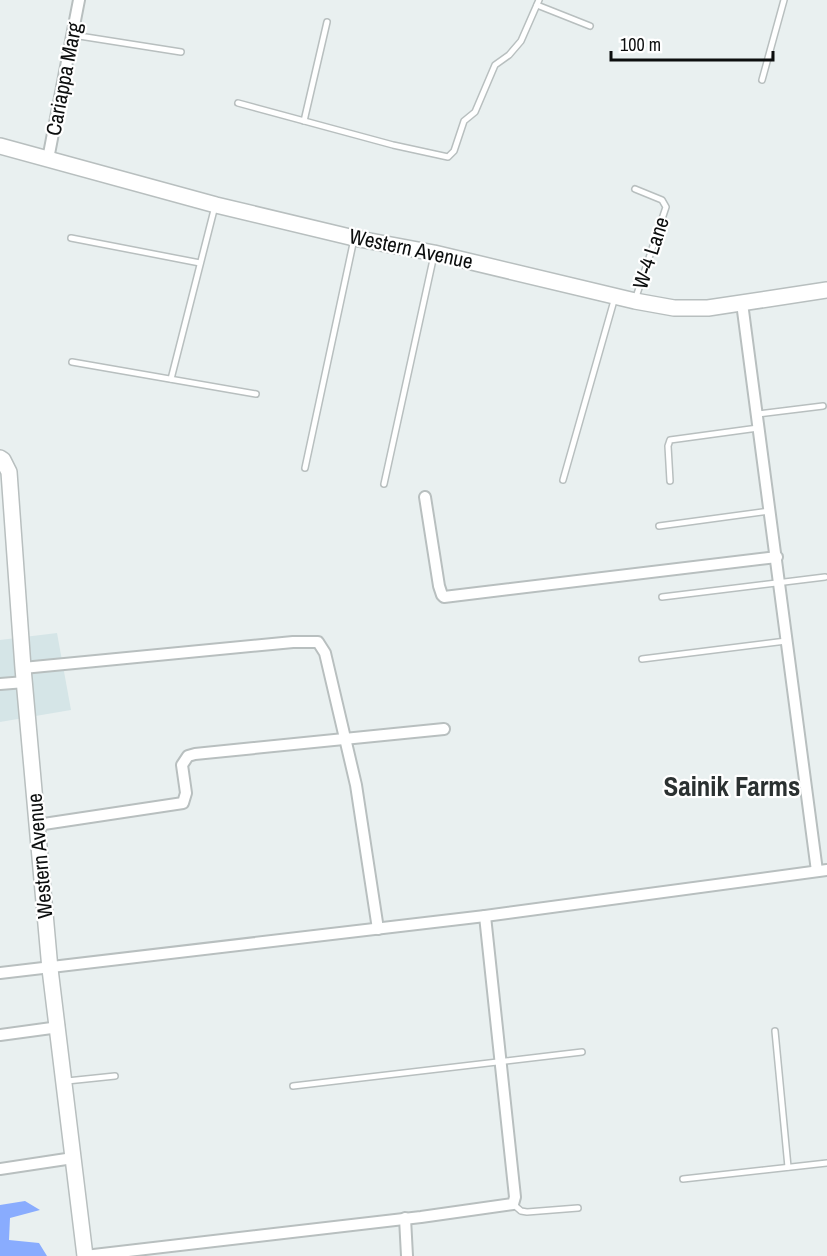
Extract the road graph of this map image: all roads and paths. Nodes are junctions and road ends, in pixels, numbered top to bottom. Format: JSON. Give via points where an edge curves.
{"nodes":[{"id":1,"x":79,"y":0,"type":"edge"},
{"id":2,"x":784,"y":0,"type":"edge"},
{"id":3,"x":538,"y":2,"type":"edge"},
{"id":4,"x":327,"y":22,"type":"dead end"},
{"id":5,"x":590,"y":26,"type":"dead end"},
{"id":6,"x":74,"y":35,"type":"junction"},
{"id":7,"x":181,"y":52,"type":"dead end"},
{"id":8,"x":762,"y":80,"type":"dead end"},
{"id":9,"x":237,"y":103,"type":"dead end"},
{"id":10,"x":304,"y":121,"type":"junction"},
{"id":11,"x":0,"y":146,"type":"edge"},
{"id":12,"x":48,"y":159,"type":"junction"},
{"id":13,"x":635,"y":189,"type":"dead end"},
{"id":14,"x":216,"y":205,"type":"junction"},
{"id":15,"x":71,"y":238,"type":"dead end"},
{"id":16,"x":354,"y":238,"type":"junction"},
{"id":17,"x":434,"y":253,"type":"junction"},
{"id":18,"x":200,"y":263,"type":"junction"},
{"id":19,"x":827,"y":290,"type":"edge"},
{"id":20,"x":616,"y":296,"type":"junction"},
{"id":21,"x":635,"y":301,"type":"junction"},
{"id":22,"x":742,"y":303,"type":"junction"},
{"id":23,"x":72,"y":362,"type":"dead end"},
{"id":24,"x":171,"y":379,"type":"junction"},
{"id":25,"x":256,"y":394,"type":"dead end"},
{"id":26,"x":823,"y":406,"type":"dead end"},
{"id":27,"x":758,"y":414,"type":"junction"},
{"id":28,"x":760,"y":428,"type":"junction"},
{"id":29,"x":0,"y":458,"type":"edge"},
{"id":30,"x":305,"y":468,"type":"dead end"},
{"id":31,"x":564,"y":480,"type":"dead end"},
{"id":32,"x":670,"y":481,"type":"dead end"},
{"id":33,"x":384,"y":484,"type":"dead end"},
{"id":34,"x":425,"y":497,"type":"dead end"},
{"id":35,"x":771,"y":511,"type":"junction"},
{"id":36,"x":659,"y":526,"type":"dead end"},
{"id":37,"x":777,"y":557,"type":"junction"},
{"id":38,"x":825,"y":577,"type":"dead end"},
{"id":39,"x":780,"y":583,"type":"junction"},
{"id":40,"x":662,"y":597,"type":"dead end"},
{"id":41,"x":788,"y":641,"type":"junction"},
{"id":42,"x":642,"y":659,"type":"dead end"},
{"id":43,"x":24,"y":675,"type":"junction"},
{"id":44,"x":0,"y":684,"type":"edge"},
{"id":45,"x":444,"y":729,"type":"dead end"},
{"id":46,"x":347,"y":739,"type":"junction"},
{"id":47,"x":37,"y":825,"type":"junction"},
{"id":48,"x":822,"y":870,"type":"edge"},
{"id":49,"x":485,"y":916,"type":"junction"},
{"id":50,"x":378,"y":929,"type":"junction"},
{"id":51,"x":50,"y":969,"type":"junction"},
{"id":52,"x":0,"y":974,"type":"edge"},
{"id":53,"x":59,"y":1027,"type":"junction"},
{"id":54,"x":775,"y":1030,"type":"dead end"},
{"id":55,"x":0,"y":1035,"type":"edge"},
{"id":56,"x":582,"y":1052,"type":"dead end"},
{"id":57,"x":501,"y":1062,"type":"junction"},
{"id":58,"x":115,"y":1077,"type":"dead end"},
{"id":59,"x":65,"y":1081,"type":"junction"},
{"id":60,"x":293,"y":1086,"type":"dead end"},
{"id":61,"x":73,"y":1158,"type":"junction"},
{"id":62,"x":827,"y":1163,"type":"edge"},
{"id":63,"x":788,"y":1167,"type":"junction"},
{"id":64,"x":0,"y":1168,"type":"edge"},
{"id":65,"x":683,"y":1179,"type":"dead end"},
{"id":66,"x":513,"y":1204,"type":"junction"},
{"id":67,"x":578,"y":1208,"type":"dead end"},
{"id":68,"x":405,"y":1218,"type":"junction"},
{"id":69,"x":85,"y":1256,"type":"edge"},
{"id":70,"x":406,"y":1256,"type":"edge"}],
"edges":[{"from":1,"to":6,"type":"street","name":"Cariappa Marg"},
{"from":2,"to":8,"type":"lane"},
{"from":3,"to":5,"type":"lane"},
{"from":3,"to":10,"type":"lane","via":[[521,41],[492,70],[475,112],[463,123],[452,155],[442,157]]},
{"from":4,"to":10,"type":"lane"},
{"from":6,"to":7,"type":"lane"},
{"from":6,"to":12,"type":"street","name":"Cariappa Marg"},
{"from":9,"to":10,"type":"lane"},
{"from":11,"to":12,"type":"street","name":"Western Avenue"},
{"from":12,"to":14,"type":"street","name":"Western Avenue"},
{"from":13,"to":21,"type":"lane","name":"W-4 Lane","via":[[662,200],[666,207]]},
{"from":14,"to":16,"type":"street","name":"Western Avenue"},
{"from":14,"to":18,"type":"lane"},
{"from":15,"to":18,"type":"lane"},
{"from":16,"to":17,"type":"street","name":"Western Avenue"},
{"from":16,"to":30,"type":"lane"},
{"from":17,"to":20,"type":"street","name":"Western Avenue"},
{"from":17,"to":33,"type":"lane"},
{"from":18,"to":24,"type":"lane"},
{"from":19,"to":22,"type":"street","name":"Western Avenue"},
{"from":20,"to":21,"type":"street","name":"Western Avenue"},
{"from":20,"to":31,"type":"lane"},
{"from":21,"to":22,"type":"street","name":"Western Avenue","via":[[691,308]]},
{"from":22,"to":27,"type":"street"},
{"from":23,"to":24,"type":"lane"},
{"from":24,"to":25,"type":"lane"},
{"from":26,"to":27,"type":"lane"},
{"from":27,"to":28,"type":"street"},
{"from":28,"to":32,"type":"lane","via":[[670,440]]},
{"from":28,"to":35,"type":"street"},
{"from":29,"to":43,"type":"street","name":"Western Avenue","via":[[9,472]]},
{"from":34,"to":37,"type":"street","via":[[444,597]]},
{"from":35,"to":36,"type":"lane"},
{"from":35,"to":37,"type":"street"},
{"from":37,"to":39,"type":"street"},
{"from":38,"to":39,"type":"lane"},
{"from":39,"to":40,"type":"lane"},
{"from":39,"to":41,"type":"street"},
{"from":41,"to":42,"type":"lane"},
{"from":41,"to":48,"type":"street"},
{"from":43,"to":44,"type":"street"},
{"from":43,"to":46,"type":"street","via":[[318,642],[325,653]]},
{"from":43,"to":47,"type":"street","name":"Western Avenue"},
{"from":45,"to":46,"type":"street"},
{"from":46,"to":47,"type":"street","via":[[195,754],[182,765],[186,793],[183,803]]},
{"from":46,"to":50,"type":"street"},
{"from":47,"to":51,"type":"street","name":"Western Avenue"},
{"from":48,"to":49,"type":"street"},
{"from":49,"to":50,"type":"street"},
{"from":49,"to":57,"type":"street"},
{"from":50,"to":51,"type":"street"},
{"from":51,"to":52,"type":"street"},
{"from":51,"to":53,"type":"street","name":"Western Avenue"},
{"from":53,"to":55,"type":"street"},
{"from":53,"to":59,"type":"street","name":"Western Avenue"},
{"from":54,"to":63,"type":"lane"},
{"from":56,"to":57,"type":"lane"},
{"from":57,"to":60,"type":"lane"},
{"from":57,"to":66,"type":"street"},
{"from":58,"to":59,"type":"lane"},
{"from":59,"to":61,"type":"street","name":"Western Avenue"},
{"from":61,"to":64,"type":"street"},
{"from":61,"to":69,"type":"street","name":"Western Avenue"},
{"from":62,"to":63,"type":"lane"},
{"from":63,"to":65,"type":"lane"},
{"from":66,"to":67,"type":"lane","via":[[527,1212]]},
{"from":66,"to":68,"type":"street"},
{"from":68,"to":69,"type":"street"},
{"from":68,"to":70,"type":"street"}]}
